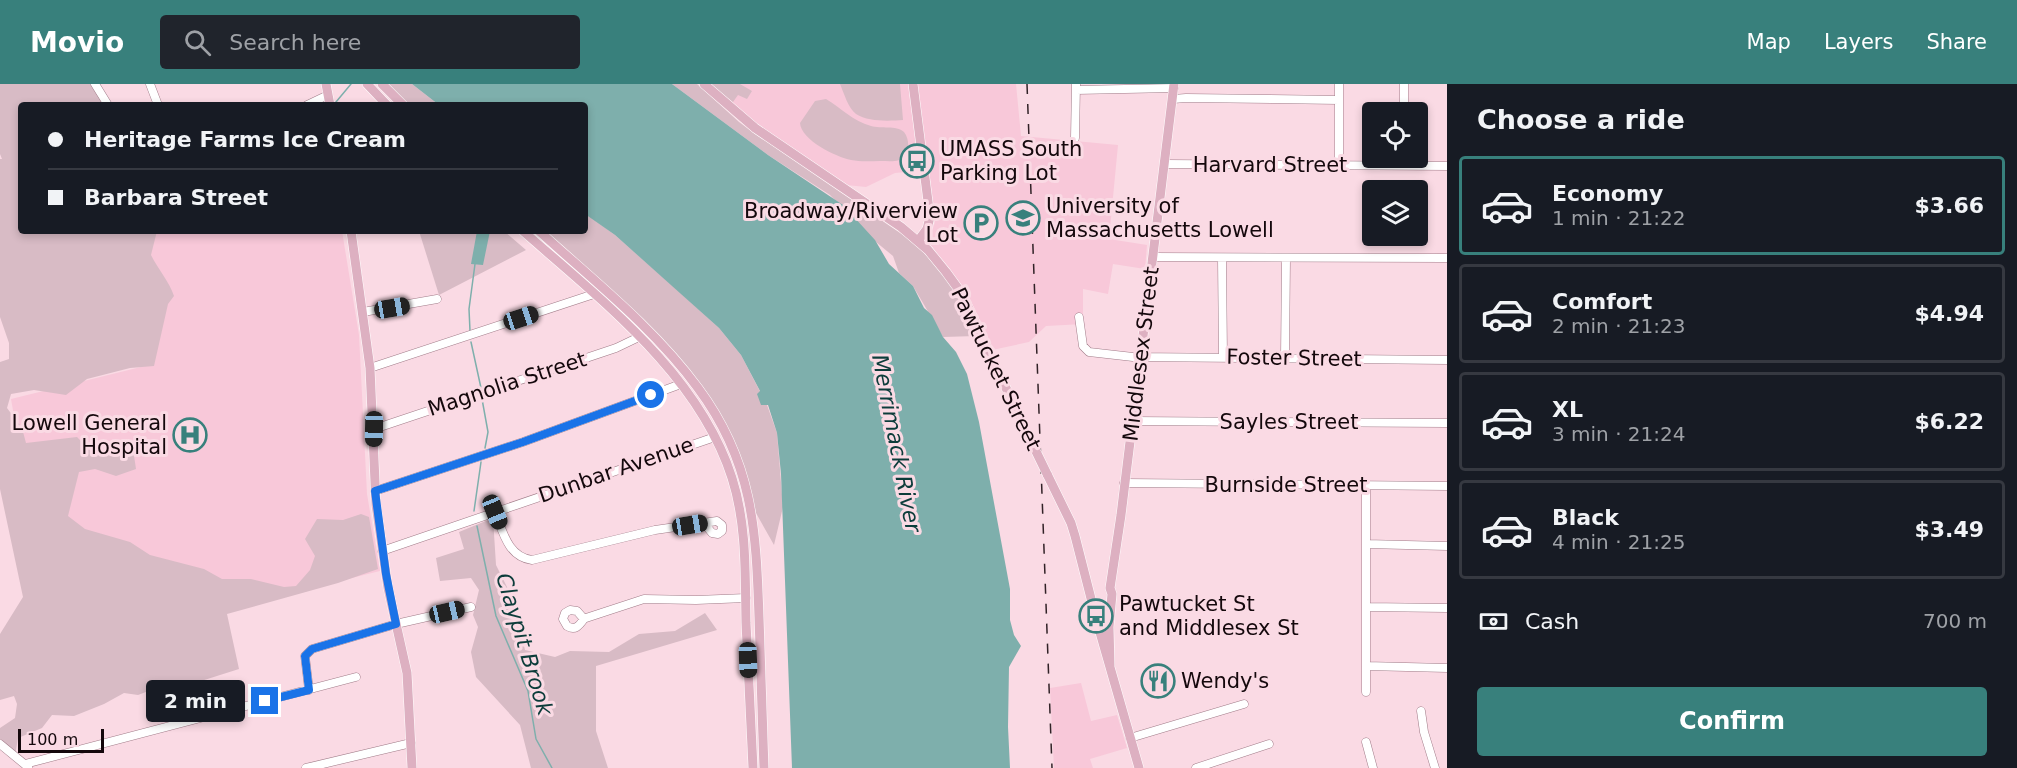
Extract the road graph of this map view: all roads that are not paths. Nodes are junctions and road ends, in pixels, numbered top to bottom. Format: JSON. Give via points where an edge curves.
{"nodes":[{"id":1,"x":95,"y":84,"type":"edge"},
{"id":2,"x":150,"y":84,"type":"edge"},
{"id":3,"x":326,"y":84,"type":"edge"},
{"id":4,"x":367,"y":84,"type":"edge"},
{"id":5,"x":382,"y":84,"type":"edge"},
{"id":6,"x":704,"y":84,"type":"edge"},
{"id":7,"x":913,"y":84,"type":"edge"},
{"id":8,"x":1339,"y":84,"type":"edge"},
{"id":9,"x":1404,"y":84,"type":"edge"},
{"id":10,"x":1174,"y":86,"type":"edge"},
{"id":11,"x":1076,"y":87,"type":"edge"},
{"id":12,"x":328,"y":95,"type":"junction"},
{"id":13,"x":1173,"y":99,"type":"junction"},
{"id":14,"x":1339,"y":100,"type":"junction"},
{"id":15,"x":106,"y":102,"type":"edge"},
{"id":16,"x":157,"y":102,"type":"edge"},
{"id":17,"x":313,"y":102,"type":"edge"},
{"id":18,"x":329,"y":102,"type":"edge"},
{"id":19,"x":384,"y":102,"type":"edge"},
{"id":20,"x":400,"y":102,"type":"edge"},
{"id":21,"x":1404,"y":102,"type":"edge"},
{"id":22,"x":1075,"y":138,"type":"dead end"},
{"id":23,"x":1165,"y":164,"type":"junction"},
{"id":24,"x":1362,"y":164,"type":"edge"},
{"id":25,"x":1428,"y":164,"type":"edge"},
{"id":26,"x":1339,"y":165,"type":"junction"},
{"id":27,"x":1447,"y":166,"type":"edge"},
{"id":28,"x":351,"y":234,"type":"edge"},
{"id":29,"x":526,"y":234,"type":"edge"},
{"id":30,"x":542,"y":234,"type":"edge"},
{"id":31,"x":918,"y":241,"type":"junction"},
{"id":32,"x":1153,"y":257,"type":"junction"},
{"id":33,"x":1222,"y":258,"type":"junction"},
{"id":34,"x":1286,"y":258,"type":"junction"},
{"id":35,"x":1447,"y":258,"type":"edge"},
{"id":36,"x":594,"y":294,"type":"junction"},
{"id":37,"x":437,"y":299,"type":"dead end"},
{"id":38,"x":363,"y":312,"type":"junction"},
{"id":39,"x":1080,"y":318,"type":"dead end"},
{"id":40,"x":639,"y":337,"type":"junction"},
{"id":41,"x":1140,"y":358,"type":"junction"},
{"id":42,"x":1223,"y":358,"type":"junction"},
{"id":43,"x":1285,"y":358,"type":"junction"},
{"id":44,"x":1447,"y":360,"type":"edge"},
{"id":45,"x":370,"y":368,"type":"junction"},
{"id":46,"x":681,"y":384,"type":"junction"},
{"id":47,"x":1132,"y":421,"type":"junction"},
{"id":48,"x":1447,"y":423,"type":"edge"},
{"id":49,"x":374,"y":429,"type":"junction"},
{"id":50,"x":714,"y":436,"type":"junction"},
{"id":51,"x":1124,"y":483,"type":"junction"},
{"id":52,"x":1366,"y":486,"type":"junction"},
{"id":53,"x":1447,"y":486,"type":"edge"},
{"id":54,"x":375,"y":491,"type":"junction"},
{"id":55,"x":495,"y":512,"type":"junction"},
{"id":56,"x":704,"y":523,"type":"dead end"},
{"id":57,"x":1366,"y":544,"type":"junction"},
{"id":58,"x":1447,"y":546,"type":"edge"},
{"id":59,"x":382,"y":551,"type":"junction"},
{"id":60,"x":1110,"y":588,"type":"junction"},
{"id":61,"x":746,"y":598,"type":"junction"},
{"id":62,"x":471,"y":607,"type":"dead end"},
{"id":63,"x":1366,"y":607,"type":"junction"},
{"id":64,"x":1447,"y":608,"type":"edge"},
{"id":65,"x":584,"y":619,"type":"dead end"},
{"id":66,"x":1097,"y":622,"type":"junction"},
{"id":67,"x":396,"y":624,"type":"junction"},
{"id":68,"x":1110,"y":666,"type":"junction"},
{"id":69,"x":1366,"y":666,"type":"junction"},
{"id":70,"x":1447,"y":668,"type":"edge"},
{"id":71,"x":356,"y":678,"type":"dead end"},
{"id":72,"x":309,"y":690,"type":"junction"},
{"id":73,"x":1366,"y":692,"type":"dead end"},
{"id":74,"x":1244,"y":704,"type":"dead end"},
{"id":75,"x":1421,"y":711,"type":"dead end"},
{"id":76,"x":1130,"y":738,"type":"junction"},
{"id":77,"x":1366,"y":741,"type":"dead end"},
{"id":78,"x":411,"y":742,"type":"junction"},
{"id":79,"x":0,"y":744,"type":"edge"},
{"id":80,"x":1269,"y":744,"type":"dead end"},
{"id":81,"x":27,"y":766,"type":"edge"},
{"id":82,"x":306,"y":768,"type":"edge"},
{"id":83,"x":412,"y":768,"type":"edge"},
{"id":84,"x":753,"y":768,"type":"edge"},
{"id":85,"x":764,"y":768,"type":"edge"},
{"id":86,"x":1139,"y":768,"type":"edge"},
{"id":87,"x":1196,"y":768,"type":"edge"},
{"id":88,"x":1372,"y":768,"type":"edge"},
{"id":89,"x":1435,"y":768,"type":"edge"}],
"edges":[{"from":1,"to":15,"type":"street"},
{"from":2,"to":16,"type":"street"},
{"from":3,"to":12,"type":"main road"},
{"from":4,"to":19,"type":"main road"},
{"from":5,"to":20,"type":"main road"},
{"from":6,"to":31,"type":"main road","name":"Pawtucket Street","via":[[755,128]]},
{"from":7,"to":31,"type":"main road","via":[[930,217]]},
{"from":8,"to":14,"type":"street"},
{"from":9,"to":21,"type":"street"},
{"from":10,"to":11,"type":"street"},
{"from":10,"to":13,"type":"main road","name":"Middlesex Street"},
{"from":11,"to":22,"type":"street"},
{"from":12,"to":17,"type":"street"},
{"from":12,"to":18,"type":"main road"},
{"from":13,"to":14,"type":"street"},
{"from":13,"to":23,"type":"main road","name":"Middlesex Street"},
{"from":14,"to":26,"type":"street"},
{"from":23,"to":26,"type":"street","name":"Harvard Street"},
{"from":23,"to":32,"type":"main road","name":"Middlesex Street"},
{"from":24,"to":26,"type":"street","name":"Harvard Street"},
{"from":25,"to":27,"type":"street","name":"Harvard Street"},
{"from":28,"to":38,"type":"main road"},
{"from":29,"to":36,"type":"main road"},
{"from":30,"to":85,"type":"main road","via":[[624,308],[689,377],[733,450],[755,533]]},
{"from":31,"to":66,"type":"main road","name":"Pawtucket Street","bridge":true,"via":[[962,294],[1071,523]]},
{"from":32,"to":33,"type":"street"},
{"from":32,"to":41,"type":"main road","name":"Middlesex Street"},
{"from":33,"to":34,"type":"street"},
{"from":33,"to":42,"type":"street"},
{"from":34,"to":35,"type":"street"},
{"from":34,"to":43,"type":"street"},
{"from":36,"to":40,"type":"main road"},
{"from":36,"to":45,"type":"street"},
{"from":37,"to":38,"type":"street"},
{"from":38,"to":45,"type":"main road"},
{"from":39,"to":41,"type":"street","name":"Foster Street","via":[[1085,349],[1089,352]]},
{"from":40,"to":46,"type":"main road"},
{"from":40,"to":49,"type":"street","name":"Magnolia Street"},
{"from":41,"to":42,"type":"street","name":"Foster Street"},
{"from":41,"to":47,"type":"main road","name":"Middlesex Street"},
{"from":42,"to":43,"type":"street","name":"Foster Street"},
{"from":43,"to":44,"type":"street","name":"Foster Street"},
{"from":45,"to":49,"type":"main road"},
{"from":46,"to":50,"type":"main road"},
{"from":46,"to":54,"type":"street"},
{"from":47,"to":48,"type":"street","name":"Sayles Street"},
{"from":47,"to":51,"type":"main road","name":"Middlesex Street"},
{"from":49,"to":54,"type":"main road"},
{"from":50,"to":55,"type":"street","name":"Dunbar Avenue"},
{"from":50,"to":61,"type":"main road","via":[[739,506]]},
{"from":51,"to":52,"type":"street","name":"Burnside Street"},
{"from":51,"to":60,"type":"main road","name":"Middlesex Street"},
{"from":52,"to":53,"type":"street","name":"Burnside Street"},
{"from":52,"to":57,"type":"street"},
{"from":54,"to":59,"type":"main road"},
{"from":55,"to":56,"type":"street","via":[[514,552],[532,560]]},
{"from":55,"to":59,"type":"street","name":"Dunbar Avenue"},
{"from":57,"to":58,"type":"street"},
{"from":57,"to":63,"type":"street"},
{"from":59,"to":67,"type":"main road"},
{"from":60,"to":66,"type":"main road","name":"Middlesex Street"},
{"from":60,"to":68,"type":"main road","name":"Middlesex Street"},
{"from":61,"to":65,"type":"street","via":[[644,599]]},
{"from":61,"to":84,"type":"main road"},
{"from":62,"to":67,"type":"street"},
{"from":63,"to":64,"type":"street"},
{"from":63,"to":69,"type":"street"},
{"from":66,"to":68,"type":"main road","name":"Middlesex Street"},
{"from":67,"to":72,"type":"street","via":[[312,649],[305,656]]},
{"from":67,"to":78,"type":"main road","via":[[407,673]]},
{"from":68,"to":76,"type":"main road","name":"Middlesex Street"},
{"from":69,"to":70,"type":"street"},
{"from":69,"to":73,"type":"street"},
{"from":71,"to":72,"type":"street"},
{"from":72,"to":81,"type":"street"},
{"from":74,"to":76,"type":"street"},
{"from":75,"to":89,"type":"street"},
{"from":76,"to":86,"type":"main road","name":"Middlesex Street"},
{"from":77,"to":88,"type":"street"},
{"from":78,"to":82,"type":"street"},
{"from":78,"to":83,"type":"main road"},
{"from":79,"to":81,"type":"street"},
{"from":80,"to":87,"type":"street"}]}
